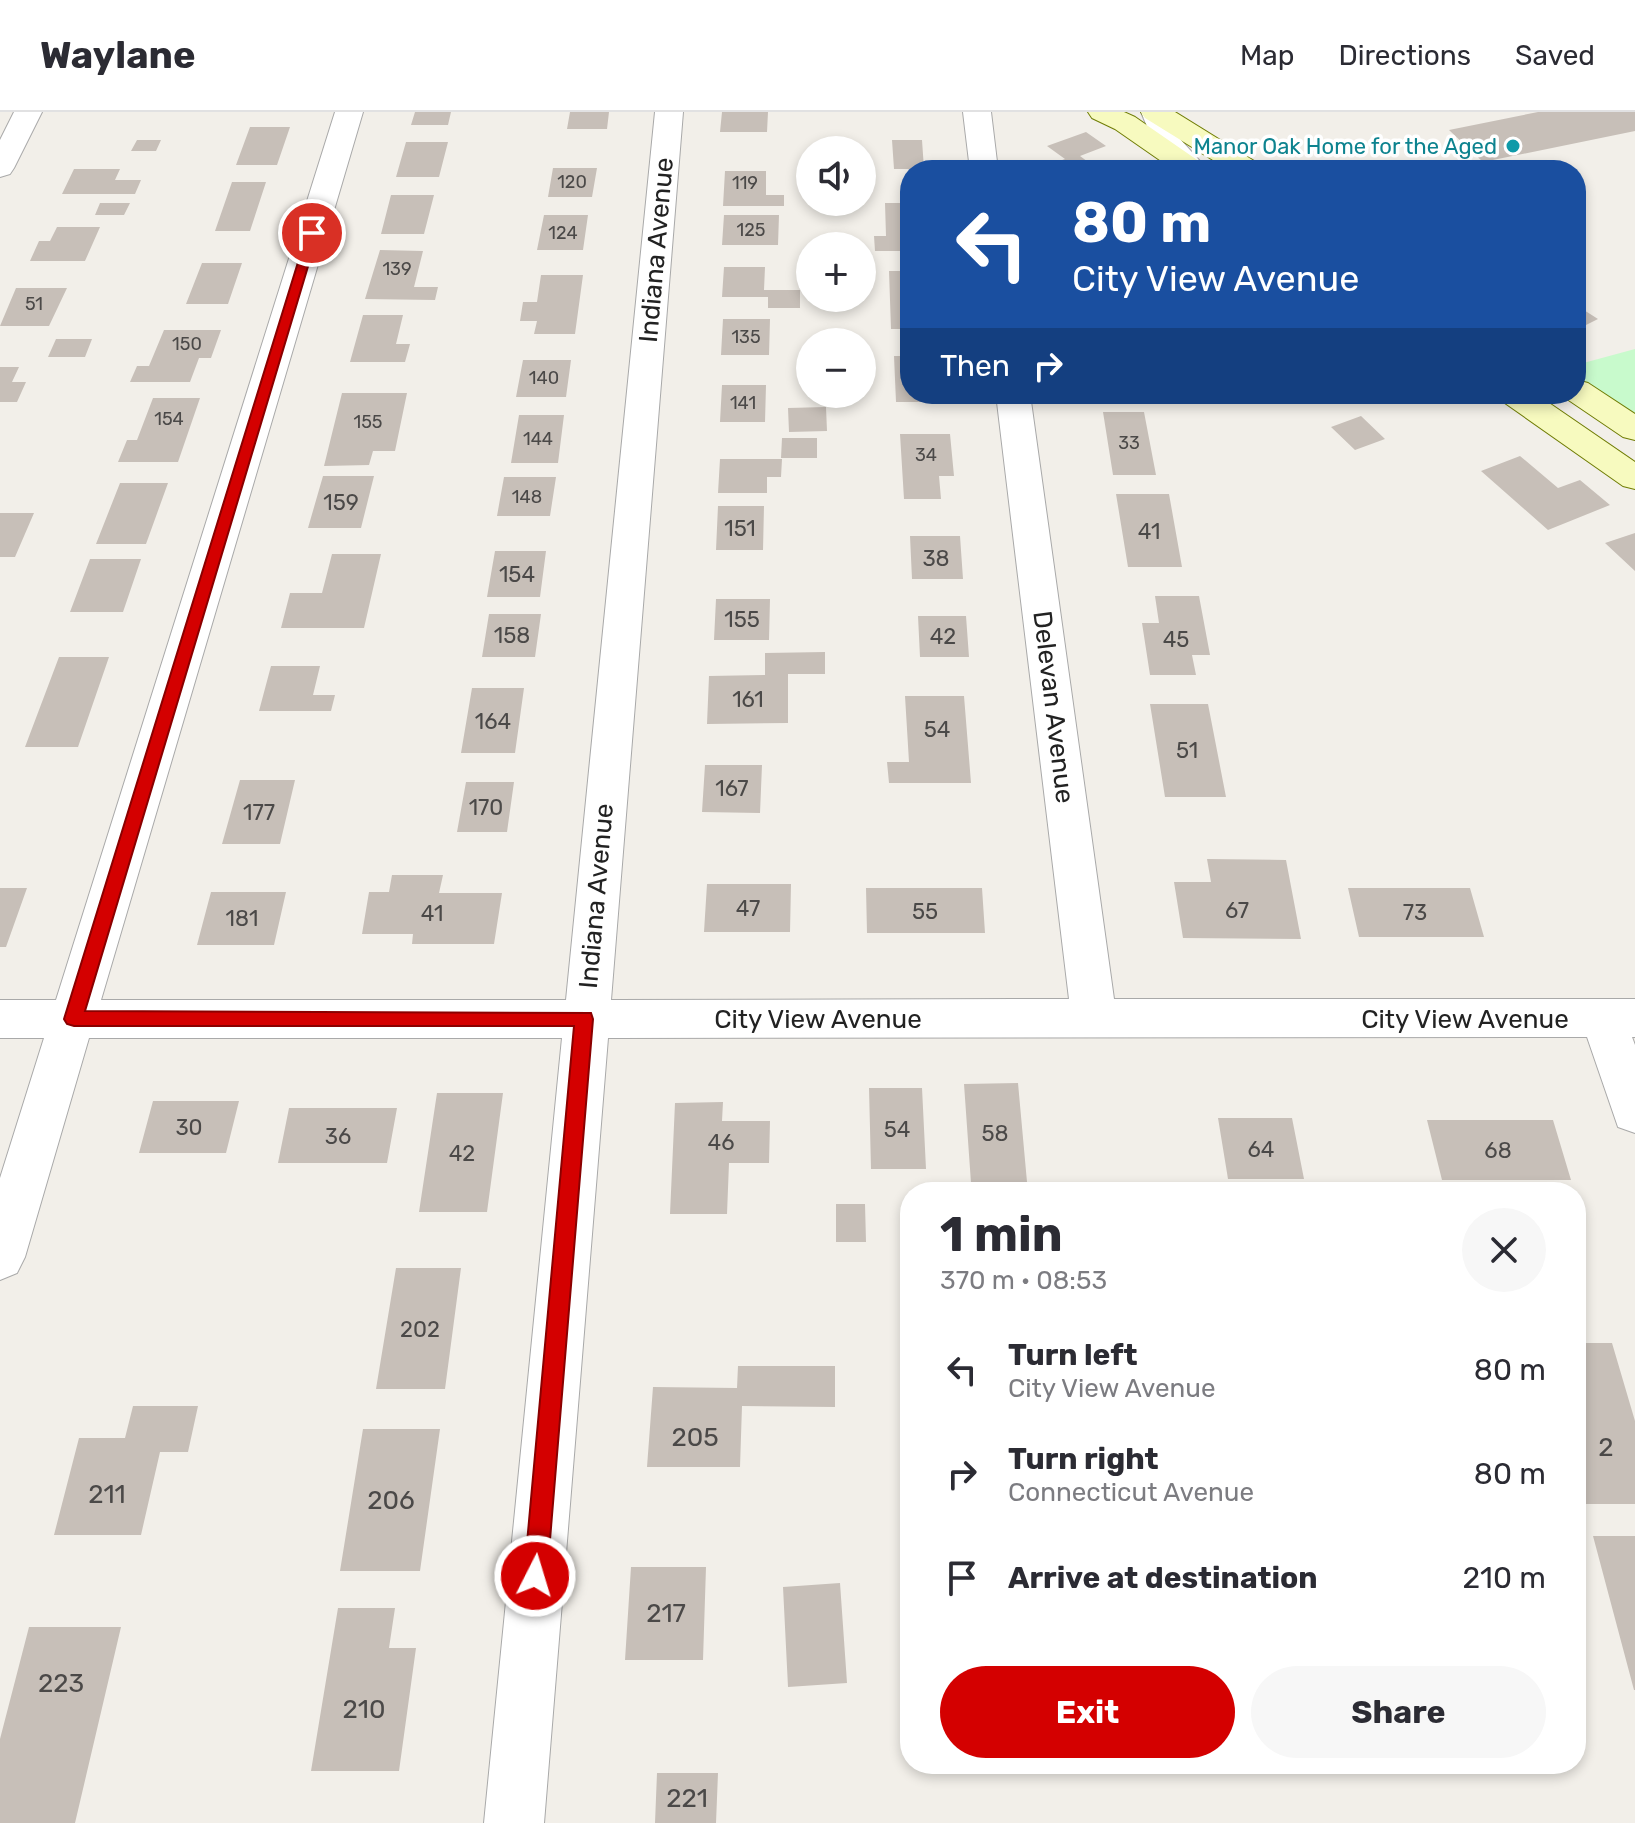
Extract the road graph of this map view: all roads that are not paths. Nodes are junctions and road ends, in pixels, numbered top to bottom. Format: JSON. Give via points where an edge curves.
{"nodes":[{"id":1,"x":28,"y":112,"type":"edge"},
{"id":2,"x":349,"y":112,"type":"edge"},
{"id":3,"x":669,"y":112,"type":"edge"},
{"id":4,"x":977,"y":112,"type":"edge"},
{"id":5,"x":1102,"y":112,"type":"edge"},
{"id":6,"x":1155,"y":112,"type":"edge"},
{"id":7,"x":983,"y":160,"type":"edge"},
{"id":8,"x":1179,"y":160,"type":"edge"},
{"id":9,"x":1184,"y":160,"type":"edge"},
{"id":10,"x":1233,"y":160,"type":"edge"},
{"id":11,"x":0,"y":168,"type":"edge"},
{"id":12,"x":1586,"y":397,"type":"edge"},
{"id":13,"x":1014,"y":404,"type":"edge"},
{"id":14,"x":1528,"y":404,"type":"edge"},
{"id":15,"x":1635,"y":429,"type":"edge"},
{"id":16,"x":1635,"y":478,"type":"edge"},
{"id":17,"x":1619,"y":1018,"type":"edge"},
{"id":18,"x":0,"y":1019,"type":"edge"},
{"id":19,"x":74,"y":1019,"type":"junction"},
{"id":20,"x":584,"y":1019,"type":"junction"},
{"id":21,"x":1094,"y":1020,"type":"junction"},
{"id":22,"x":1635,"y":1112,"type":"edge"},
{"id":23,"x":0,"y":1257,"type":"edge"},
{"id":24,"x":514,"y":1823,"type":"edge"}],
"edges":[{"from":1,"to":11,"type":"street"},
{"from":2,"to":19,"type":"street"},
{"from":3,"to":20,"type":"street","name":"Indiana Avenue"},
{"from":4,"to":7,"type":"street"},
{"from":5,"to":8,"type":"street"},
{"from":6,"to":9,"type":"street","via":[[1168,143]]},
{"from":6,"to":10,"type":"street"},
{"from":12,"to":15,"type":"street"},
{"from":13,"to":21,"type":"street","name":"Delevan Avenue"},
{"from":14,"to":16,"type":"street"},
{"from":17,"to":21,"type":"street","name":"City View Avenue"},
{"from":17,"to":22,"type":"street"},
{"from":18,"to":19,"type":"street","name":"City View Avenue"},
{"from":19,"to":20,"type":"street","name":"City View Avenue"},
{"from":19,"to":23,"type":"street"},
{"from":20,"to":21,"type":"street","name":"City View Avenue"},
{"from":20,"to":24,"type":"street","name":"Indiana Avenue"}]}
